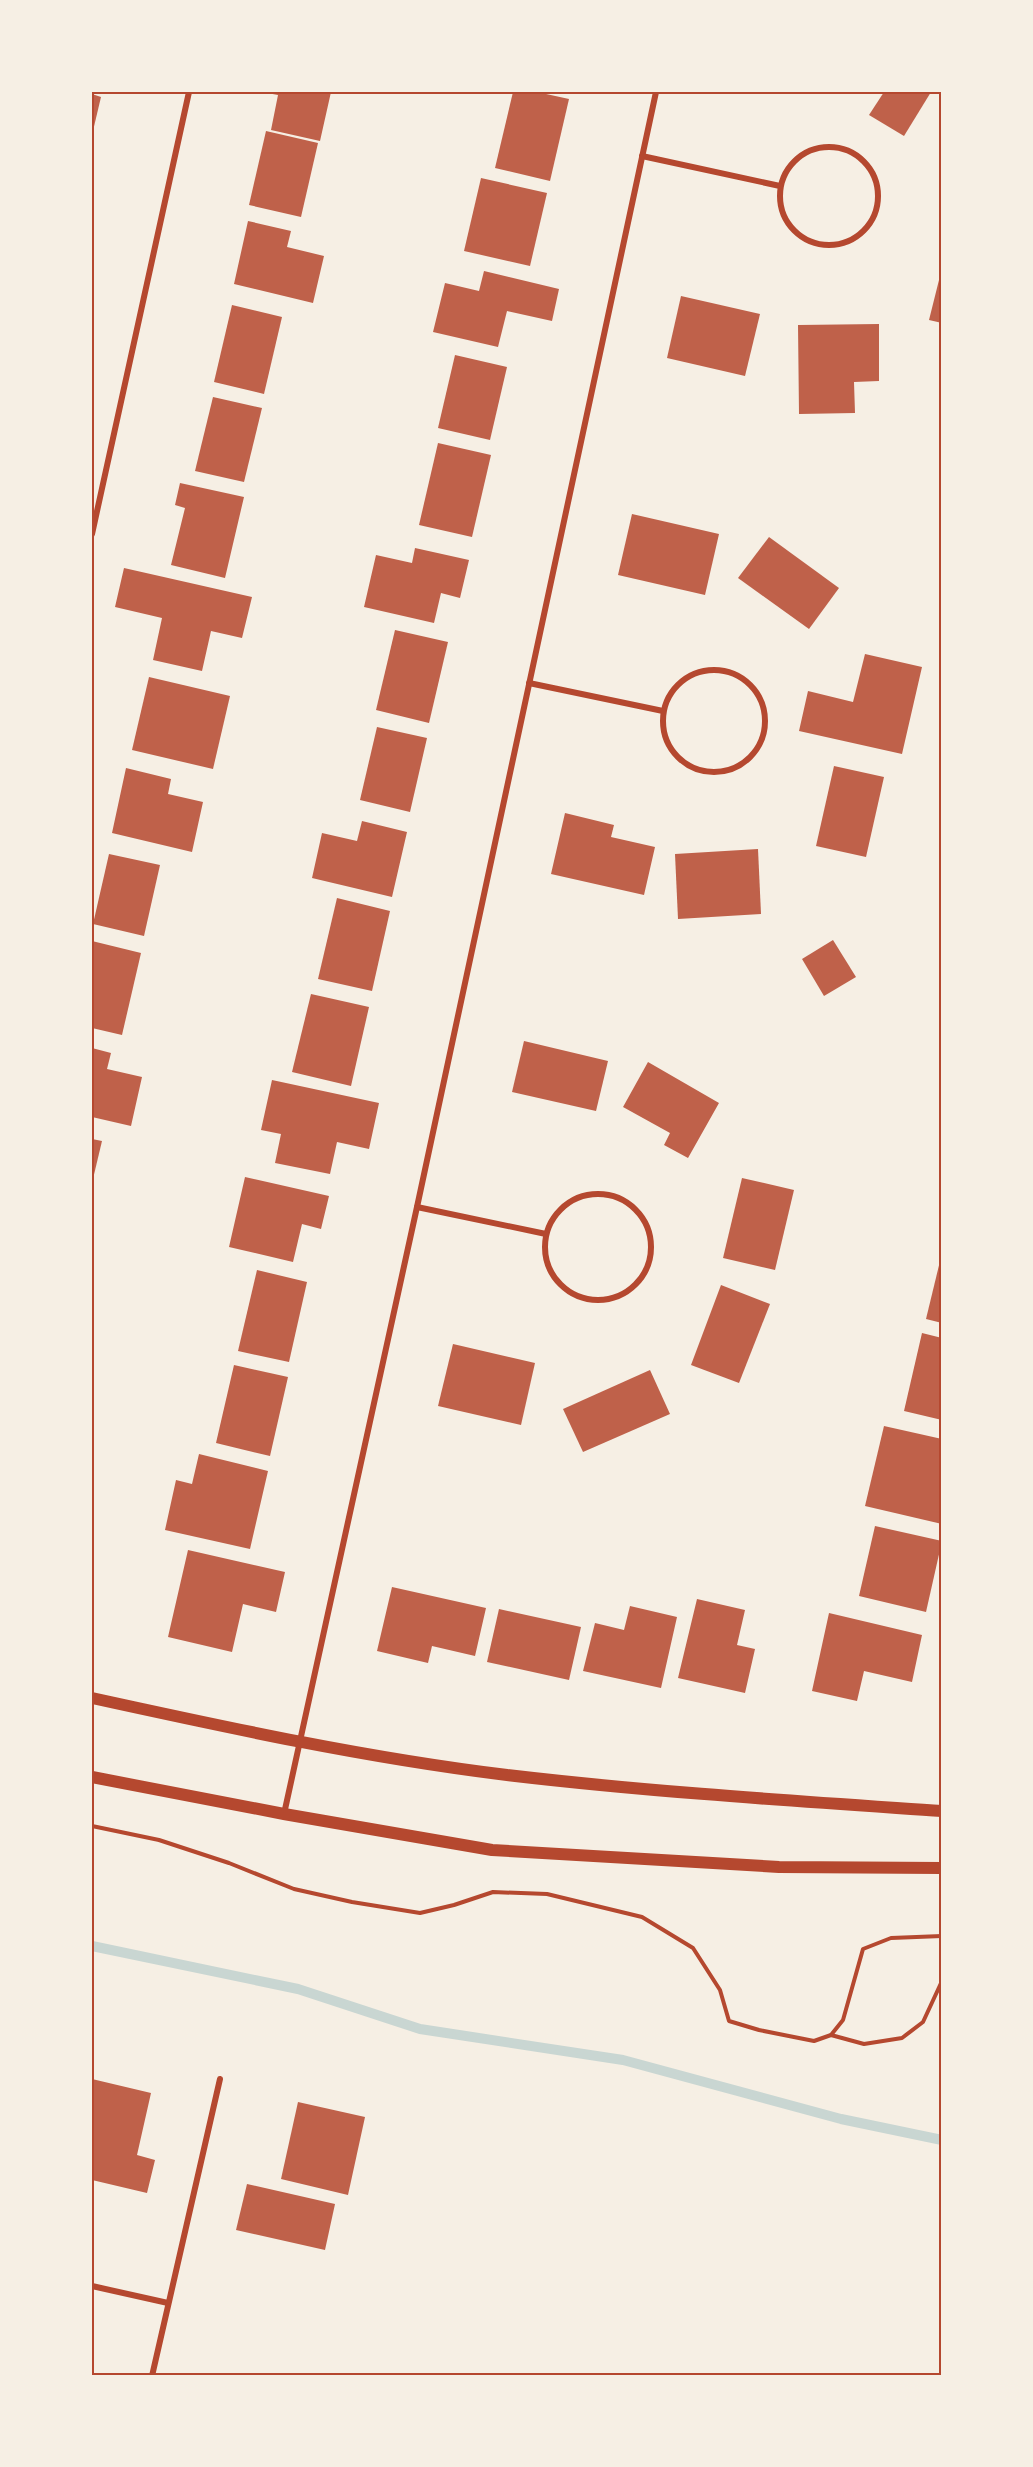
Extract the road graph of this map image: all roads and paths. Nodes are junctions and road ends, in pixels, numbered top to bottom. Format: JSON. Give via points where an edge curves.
{"nodes":[{"id":1,"x":189,"y":92,"type":"edge"},
{"id":2,"x":656,"y":92,"type":"edge"},
{"id":3,"x":642,"y":156,"type":"junction"},
{"id":4,"x":780,"y":186,"type":"junction"},
{"id":5,"x":92,"y":534,"type":"edge"},
{"id":6,"x":529,"y":683,"type":"junction"},
{"id":7,"x":663,"y":711,"type":"junction"},
{"id":8,"x":417,"y":1207,"type":"junction"},
{"id":9,"x":546,"y":1234,"type":"junction"},
{"id":10,"x":92,"y":1698,"type":"edge"},
{"id":11,"x":301,"y":1743,"type":"junction"},
{"id":12,"x":92,"y":1777,"type":"edge"},
{"id":13,"x":942,"y":1811,"type":"edge"},
{"id":14,"x":284,"y":1814,"type":"junction"},
{"id":15,"x":92,"y":1826,"type":"edge"},
{"id":16,"x":942,"y":1868,"type":"edge"},
{"id":17,"x":942,"y":1936,"type":"edge"},
{"id":18,"x":942,"y":1981,"type":"edge"},
{"id":19,"x":831,"y":2035,"type":"junction"},
{"id":20,"x":220,"y":2079,"type":"dead end"},
{"id":21,"x":92,"y":2286,"type":"edge"},
{"id":22,"x":168,"y":2303,"type":"junction"},
{"id":23,"x":152,"y":2376,"type":"edge"}],
"edges":[{"from":1,"to":5,"type":"street"},
{"from":2,"to":3,"type":"street"},
{"from":3,"to":4,"type":"street"},
{"from":3,"to":6,"type":"street"},
{"from":4,"to":4,"type":"street","via":[[780,206],[787,223],[801,238],[818,245],[838,246],[856,238],[870,225],[878,207],[878,187],[870,169],[857,155],[839,147],[820,147],[802,154],[788,168]]},
{"from":6,"to":7,"type":"street"},
{"from":6,"to":8,"type":"street"},
{"from":7,"to":7,"type":"street","via":[[664,731],[671,749],[686,764],[704,771],[724,771],[743,763],[757,749],[764,730],[764,710],[756,692],[742,678],[724,670],[703,670],[685,678],[671,692]]},
{"from":8,"to":9,"type":"street"},
{"from":8,"to":11,"type":"street"},
{"from":9,"to":9,"type":"street","via":[[545,1255],[552,1275],[567,1290],[585,1299],[606,1300],[626,1293],[641,1279],[650,1260],[651,1239],[644,1220],[630,1204],[611,1195],[591,1194],[571,1201],[555,1215]]},
{"from":10,"to":11,"type":"main road"},
{"from":11,"to":13,"type":"main road","via":[[506,1775]]},
{"from":11,"to":14,"type":"street"},
{"from":12,"to":14,"type":"main road"},
{"from":14,"to":16,"type":"main road","via":[[492,1850],[779,1867]]},
{"from":15,"to":19,"type":"path","via":[[159,1840],[294,1889],[352,1902],[420,1913],[493,1892],[547,1894],[642,1917],[693,1948],[720,1990],[729,2021],[814,2041]]},
{"from":17,"to":19,"type":"path","via":[[891,1938],[863,1949],[843,2020]]},
{"from":18,"to":19,"type":"path","via":[[923,2022],[902,2038],[864,2044]]},
{"from":20,"to":22,"type":"street"},
{"from":21,"to":22,"type":"street"},
{"from":22,"to":23,"type":"street"}]}
